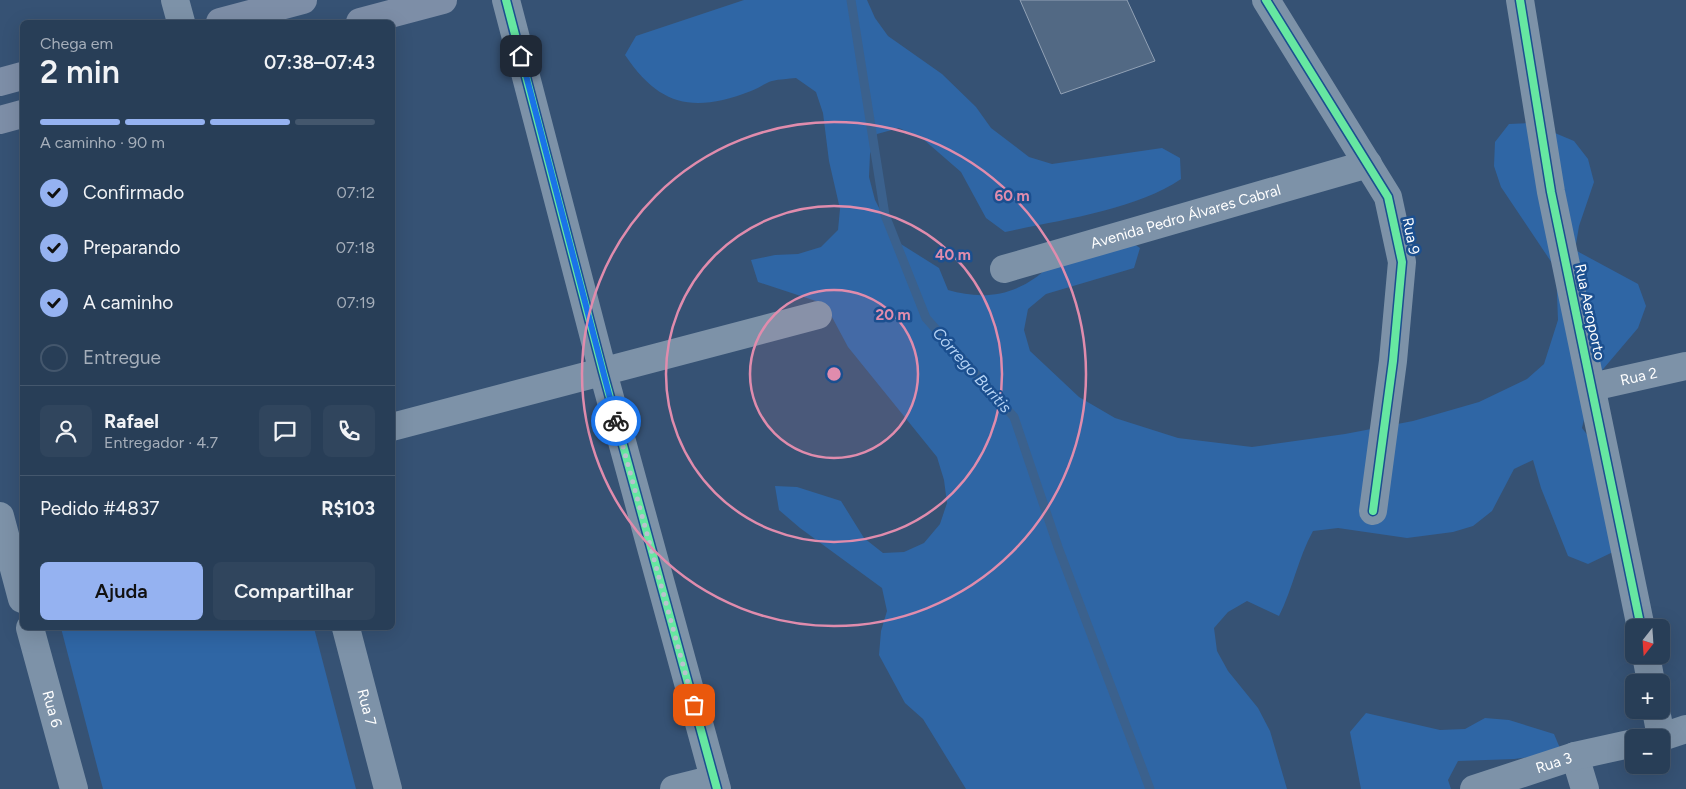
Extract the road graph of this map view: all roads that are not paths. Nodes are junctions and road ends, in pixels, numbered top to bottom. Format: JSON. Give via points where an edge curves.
{"nodes":[{"id":1,"x":175,"y":0,"type":"edge"},
{"id":2,"x":303,"y":0,"type":"edge"},
{"id":3,"x":443,"y":0,"type":"edge"},
{"id":4,"x":506,"y":0,"type":"edge"},
{"id":5,"x":1266,"y":0,"type":"edge"},
{"id":6,"x":1520,"y":0,"type":"edge"},
{"id":7,"x":180,"y":20,"type":"edge"},
{"id":8,"x":228,"y":20,"type":"edge"},
{"id":9,"x":368,"y":20,"type":"edge"},
{"id":10,"x":20,"y":77,"type":"edge"},
{"id":11,"x":0,"y":82,"type":"edge"},
{"id":12,"x":20,"y":115,"type":"edge"},
{"id":13,"x":0,"y":120,"type":"edge"},
{"id":14,"x":1368,"y":164,"type":"junction"},
{"id":15,"x":1004,"y":269,"type":"dead end"},
{"id":16,"x":818,"y":315,"type":"dead end"},
{"id":17,"x":1686,"y":366,"type":"edge"},
{"id":18,"x":603,"y":372,"type":"junction"},
{"id":19,"x":1592,"y":387,"type":"junction"},
{"id":20,"x":395,"y":426,"type":"edge"},
{"id":21,"x":1373,"y":511,"type":"dead end"},
{"id":22,"x":6,"y":524,"type":"edge"},
{"id":23,"x":20,"y":590,"type":"edge"},
{"id":24,"x":1639,"y":619,"type":"edge"},
{"id":25,"x":31,"y":630,"type":"edge"},
{"id":26,"x":347,"y":630,"type":"edge"},
{"id":27,"x":1686,"y":728,"type":"edge"},
{"id":28,"x":1670,"y":734,"type":"edge"},
{"id":29,"x":1625,"y":745,"type":"edge"},
{"id":30,"x":1575,"y":756,"type":"junction"},
{"id":31,"x":716,"y":784,"type":"edge"},
{"id":32,"x":74,"y":789,"type":"edge"},
{"id":33,"x":388,"y":789,"type":"edge"},
{"id":34,"x":674,"y":789,"type":"edge"},
{"id":35,"x":1474,"y":789,"type":"edge"},
{"id":36,"x":1585,"y":789,"type":"edge"}],
"edges":[{"from":1,"to":7,"type":"street"},
{"from":2,"to":8,"type":"main road"},
{"from":3,"to":9,"type":"main road"},
{"from":4,"to":18,"type":"street"},
{"from":5,"to":14,"type":"street","name":"Rua 9"},
{"from":6,"to":19,"type":"street","name":"Rua Aeroporto","via":[[1551,192]]},
{"from":10,"to":11,"type":"main road"},
{"from":12,"to":13,"type":"main road"},
{"from":14,"to":15,"type":"street","name":"Avenida Pedro Álvares Cabral"},
{"from":14,"to":21,"type":"street","name":"Rua 9","via":[[1388,196],[1402,262],[1393,361]]},
{"from":16,"to":18,"type":"street"},
{"from":17,"to":19,"type":"street","name":"Rua 2"},
{"from":18,"to":20,"type":"street"},
{"from":18,"to":31,"type":"street"},
{"from":19,"to":24,"type":"street","name":"Rua Aeroporto"},
{"from":22,"to":23,"type":"street"},
{"from":25,"to":32,"type":"street","name":"Rua 6"},
{"from":26,"to":33,"type":"street","name":"Rua 7"},
{"from":27,"to":28,"type":"street"},
{"from":29,"to":30,"type":"street","name":"Rua 3"},
{"from":30,"to":35,"type":"street","name":"Rua 3"},
{"from":30,"to":36,"type":"street"},
{"from":31,"to":34,"type":"street"}]}
